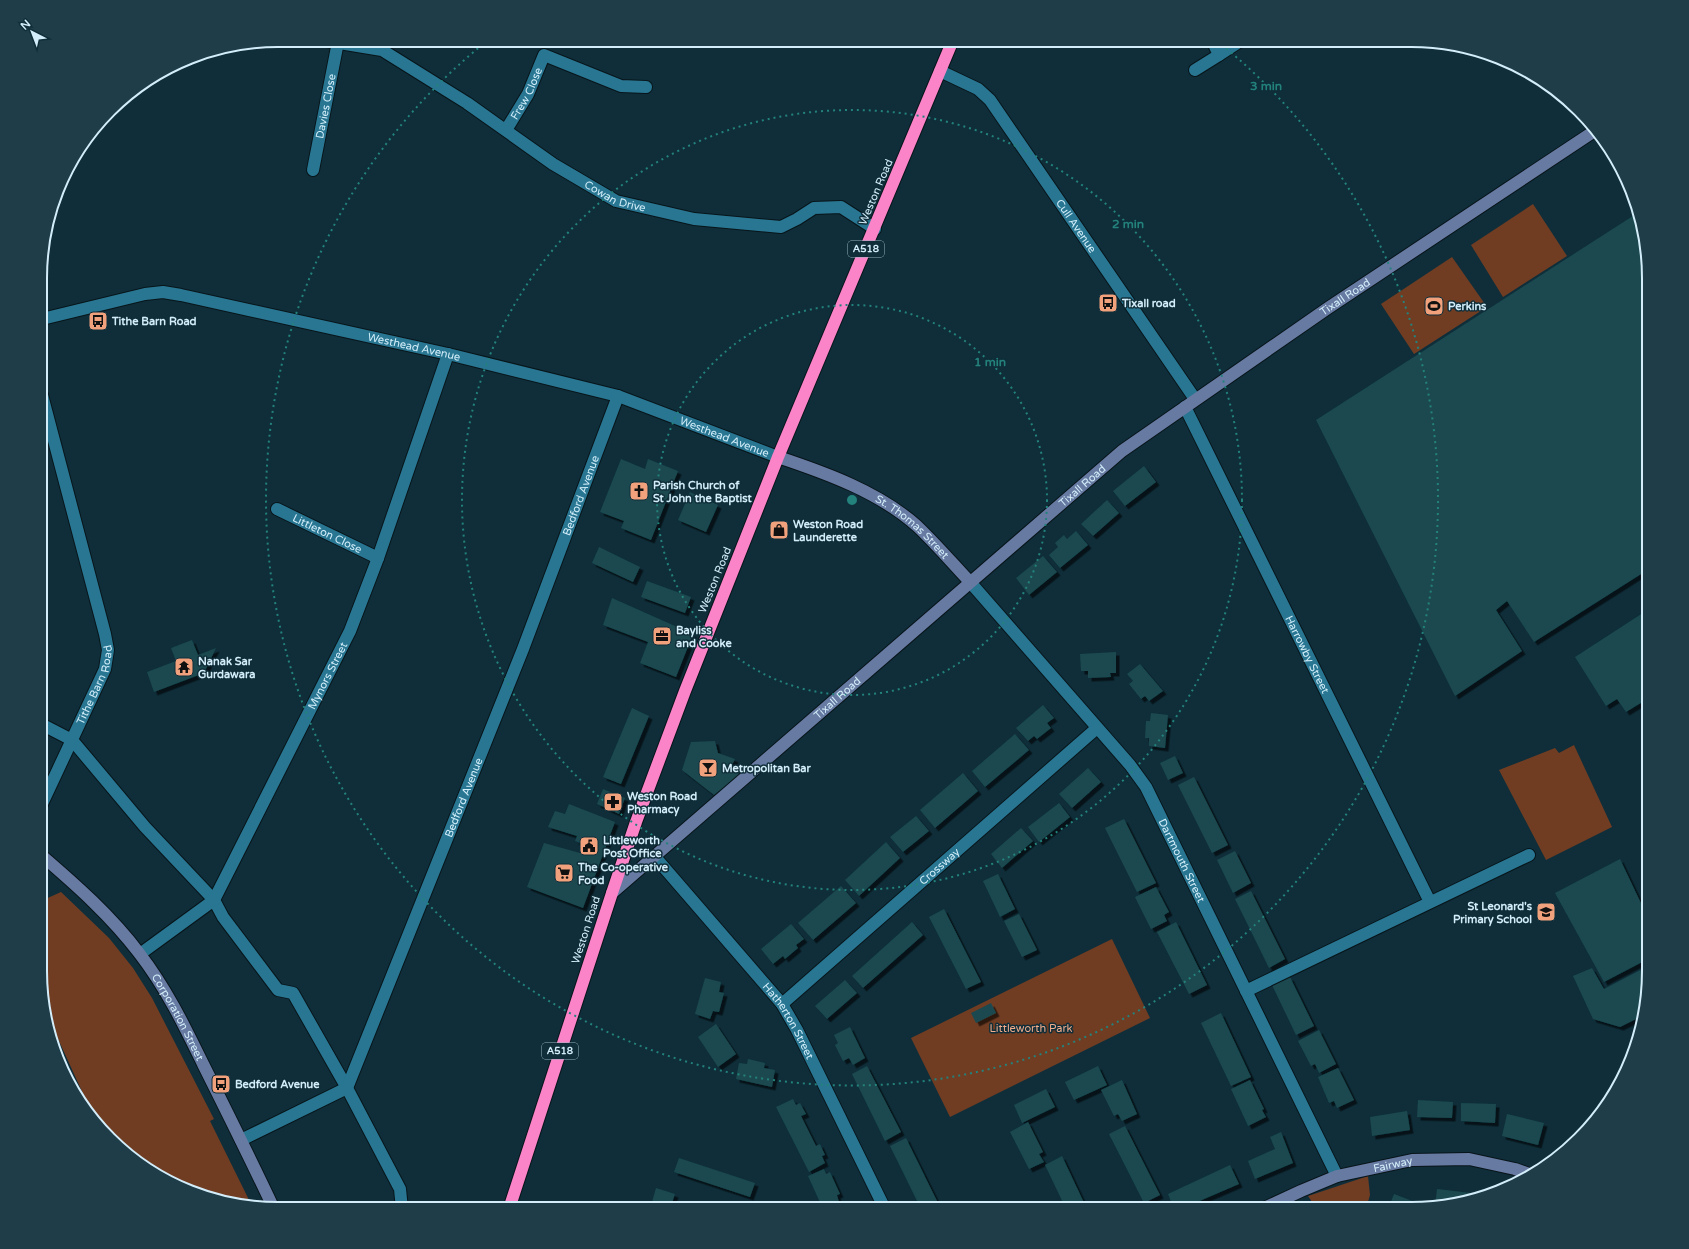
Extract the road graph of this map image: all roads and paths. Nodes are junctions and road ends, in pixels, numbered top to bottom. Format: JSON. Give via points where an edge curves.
{"nodes":[{"id":1,"x":337,"y":47,"type":"edge"},
{"id":2,"x":387,"y":47,"type":"edge"},
{"id":3,"x":949,"y":47,"type":"edge"},
{"id":4,"x":1215,"y":47,"type":"edge"},
{"id":5,"x":1231,"y":47,"type":"edge"},
{"id":6,"x":1219,"y":55,"type":"junction"},
{"id":7,"x":1195,"y":70,"type":"dead end"},
{"id":8,"x":940,"y":71,"type":"junction"},
{"id":9,"x":646,"y":87,"type":"dead end"},
{"id":10,"x":506,"y":130,"type":"junction"},
{"id":11,"x":1591,"y":133,"type":"edge"},
{"id":12,"x":313,"y":170,"type":"dead end"},
{"id":13,"x":875,"y":229,"type":"junction"},
{"id":14,"x":47,"y":318,"type":"edge"},
{"id":15,"x":448,"y":354,"type":"junction"},
{"id":16,"x":618,"y":396,"type":"junction"},
{"id":17,"x":1195,"y":400,"type":"junction"},
{"id":18,"x":1185,"y":407,"type":"junction"},
{"id":19,"x":47,"y":414,"type":"edge"},
{"id":20,"x":778,"y":457,"type":"junction"},
{"id":21,"x":277,"y":509,"type":"dead end"},
{"id":22,"x":378,"y":558,"type":"junction"},
{"id":23,"x":970,"y":582,"type":"junction"},
{"id":24,"x":47,"y":727,"type":"edge"},
{"id":25,"x":1097,"y":728,"type":"junction"},
{"id":26,"x":72,"y":740,"type":"junction"},
{"id":27,"x":47,"y":793,"type":"edge"},
{"id":28,"x":1528,"y":855,"type":"dead end"},
{"id":29,"x":655,"y":857,"type":"junction"},
{"id":30,"x":47,"y":860,"type":"edge"},
{"id":31,"x":612,"y":893,"type":"junction"},
{"id":32,"x":214,"y":900,"type":"junction"},
{"id":33,"x":1430,"y":902,"type":"junction"},
{"id":34,"x":140,"y":954,"type":"junction"},
{"id":35,"x":1246,"y":991,"type":"junction"},
{"id":36,"x":782,"y":1004,"type":"junction"},
{"id":37,"x":348,"y":1088,"type":"junction"},
{"id":38,"x":241,"y":1140,"type":"junction"},
{"id":39,"x":1524,"y":1172,"type":"edge"},
{"id":40,"x":1337,"y":1176,"type":"junction"},
{"id":41,"x":271,"y":1202,"type":"edge"},
{"id":42,"x":401,"y":1202,"type":"edge"},
{"id":43,"x":511,"y":1202,"type":"edge"},
{"id":44,"x":882,"y":1202,"type":"edge"},
{"id":45,"x":1277,"y":1202,"type":"edge"}],
"edges":[{"from":1,"to":12,"type":"street","name":"Davies Close"},
{"from":2,"to":10,"type":"street","name":"Cowan Drive"},
{"from":3,"to":8,"type":"highway","name":"Weston Road","number":"A518"},
{"from":4,"to":6,"type":"street"},
{"from":5,"to":6,"type":"street"},
{"from":6,"to":7,"type":"street"},
{"from":8,"to":13,"type":"highway","name":"Weston Road","number":"A518"},
{"from":8,"to":17,"type":"street","name":"Cull Avenue","via":[[978,89],[990,100]]},
{"from":9,"to":10,"type":"street","name":"Frew Close","via":[[621,86],[544,55],[528,94]]},
{"from":10,"to":13,"type":"street","name":"Cowan Drive","via":[[553,164],[616,201],[694,219],[780,227],[814,208],[840,207]]},
{"from":11,"to":17,"type":"street","name":"Tixall Road","via":[[1385,269]]},
{"from":13,"to":20,"type":"highway","name":"Weston Road","number":"A518"},
{"from":14,"to":15,"type":"street","name":"Westhead Avenue","via":[[163,292]]},
{"from":15,"to":16,"type":"street","name":"Westhead Avenue"},
{"from":15,"to":22,"type":"street","name":"Mynors Street"},
{"from":16,"to":20,"type":"street","name":"Westhead Avenue"},
{"from":16,"to":37,"type":"street","name":"Bedford Avenue","via":[[523,649]]},
{"from":17,"to":18,"type":"street","name":"Tixall Road"},
{"from":18,"to":23,"type":"street","name":"Tixall Road","via":[[1122,451]]},
{"from":18,"to":33,"type":"street","name":"Harrowby Street"},
{"from":19,"to":26,"type":"street","name":"Tithe Barn Road","via":[[108,650],[105,669]]},
{"from":20,"to":23,"type":"street","name":"St. Thomas Street","via":[[818,470],[885,503],[917,526]]},
{"from":20,"to":31,"type":"highway","name":"Weston Road","number":"A518","via":[[685,691]]},
{"from":21,"to":22,"type":"street","name":"Littleton Close"},
{"from":22,"to":32,"type":"street","name":"Mynors Street","via":[[350,631]]},
{"from":23,"to":25,"type":"street","name":"Dartmouth Street"},
{"from":23,"to":29,"type":"street","name":"Tixall Road"},
{"from":24,"to":26,"type":"street"},
{"from":25,"to":35,"type":"street","name":"Dartmouth Street","via":[[1146,787]]},
{"from":25,"to":36,"type":"street","name":"Crossway"},
{"from":26,"to":27,"type":"street","name":"Tithe Barn Road"},
{"from":26,"to":32,"type":"street","via":[[144,827]]},
{"from":28,"to":33,"type":"street"},
{"from":29,"to":31,"type":"street","name":"Tixall Road"},
{"from":29,"to":36,"type":"street","name":"Hatherton Street"},
{"from":30,"to":34,"type":"street","name":"Corporation Street","via":[[111,920]]},
{"from":31,"to":43,"type":"highway","name":"Weston Road","number":"A518"},
{"from":32,"to":34,"type":"street","name":"Mynors Street"},
{"from":32,"to":37,"type":"street","via":[[223,917],[278,990],[293,993]]},
{"from":33,"to":35,"type":"street"},
{"from":34,"to":38,"type":"street","name":"Corporation Street","via":[[169,997]]},
{"from":35,"to":40,"type":"street","name":"Dartmouth Street"},
{"from":36,"to":44,"type":"street","name":"Hatherton Street","via":[[798,1030]]},
{"from":37,"to":38,"type":"street"},
{"from":37,"to":42,"type":"street","via":[[400,1189]]},
{"from":38,"to":41,"type":"street","name":"Corporation Street"},
{"from":39,"to":40,"type":"street","name":"Fairway","via":[[1469,1159],[1412,1160]]},
{"from":40,"to":45,"type":"street","name":"Fairway"}]}
